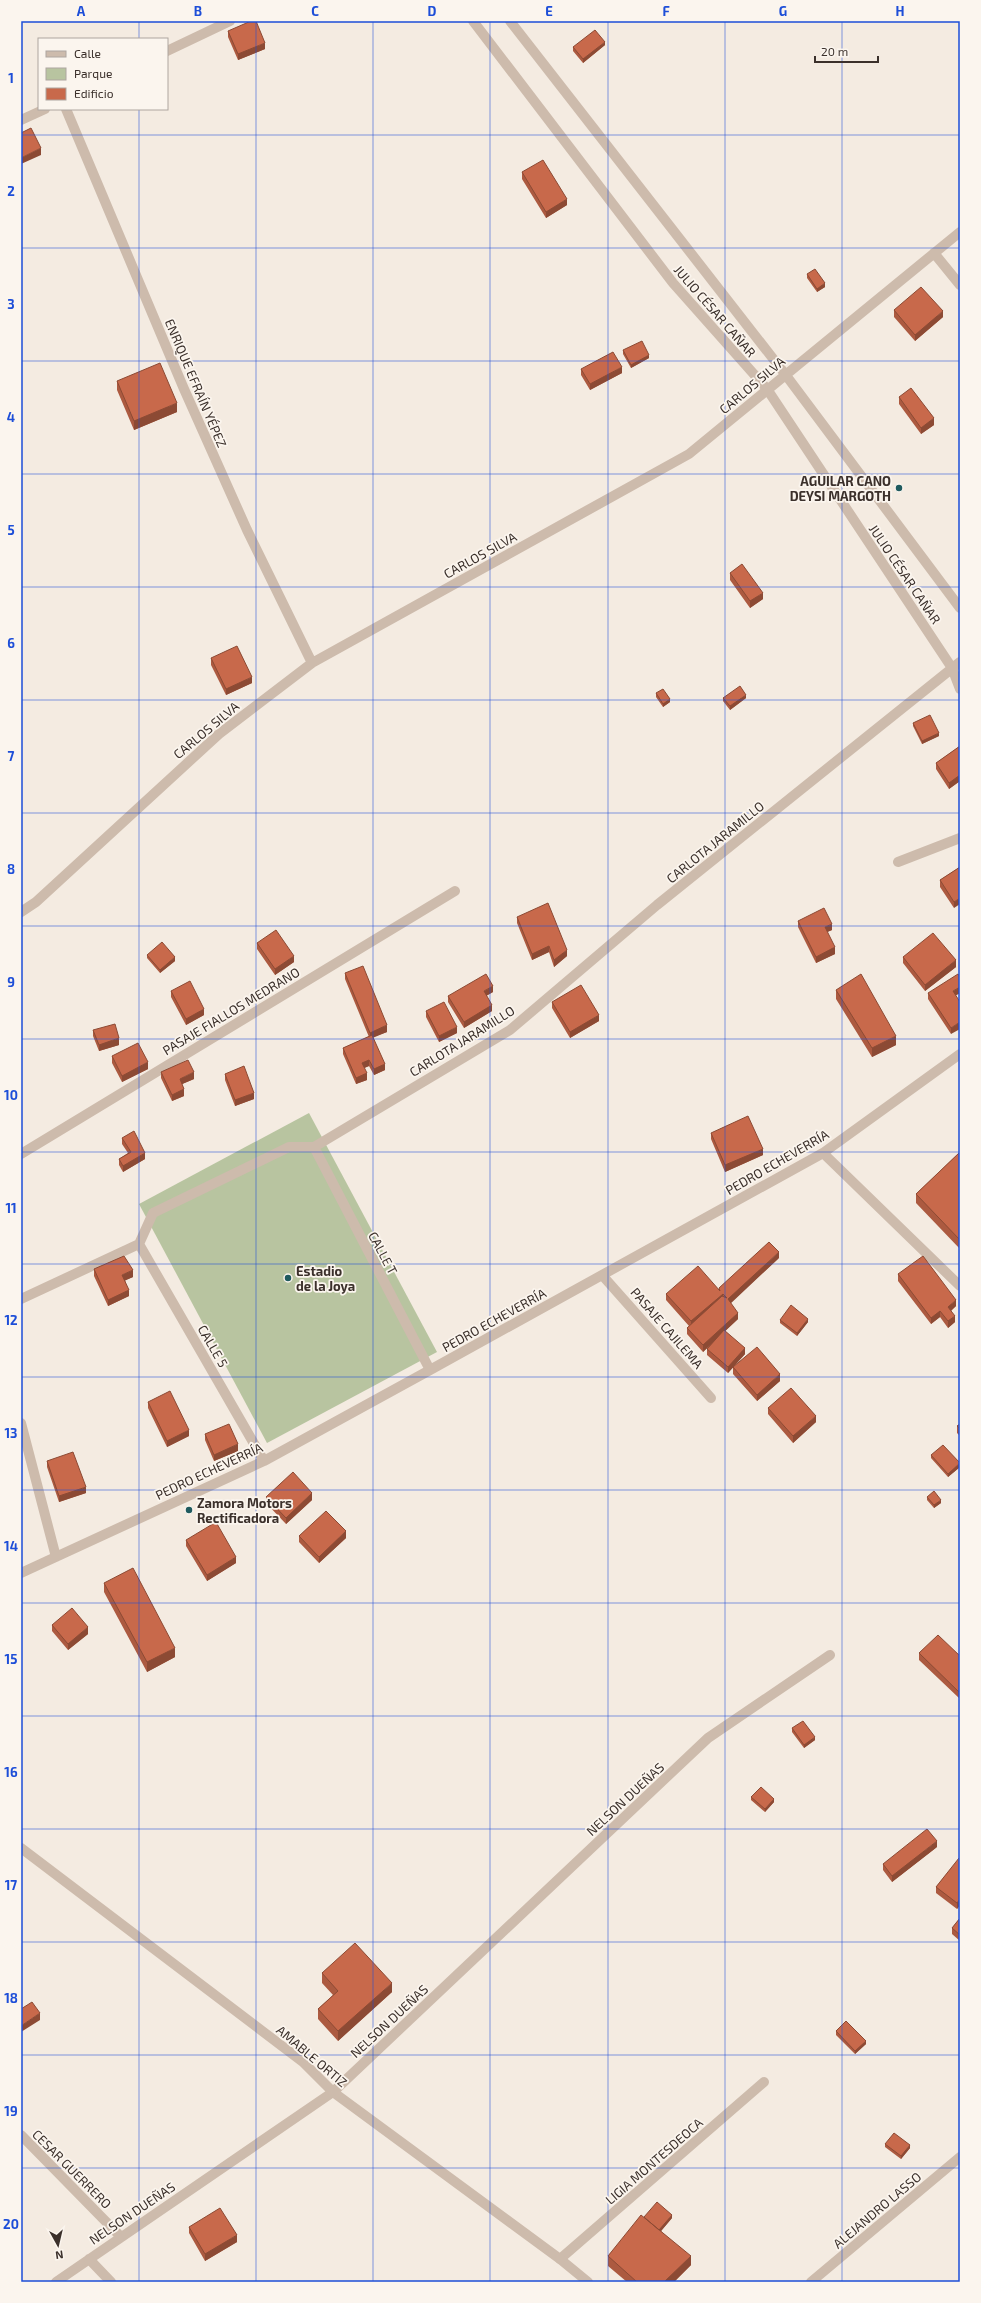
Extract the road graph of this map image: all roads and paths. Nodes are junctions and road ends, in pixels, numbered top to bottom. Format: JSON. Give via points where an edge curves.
{"nodes":[{"id":1,"x":230,"y":21,"type":"edge"},
{"id":2,"x":473,"y":21,"type":"edge"},
{"id":3,"x":510,"y":21,"type":"edge"},
{"id":4,"x":168,"y":51,"type":"edge"},
{"id":5,"x":43,"y":110,"type":"edge"},
{"id":6,"x":66,"y":110,"type":"edge"},
{"id":7,"x":21,"y":120,"type":"edge"},
{"id":8,"x":960,"y":232,"type":"edge"},
{"id":9,"x":934,"y":253,"type":"junction"},
{"id":10,"x":960,"y":285,"type":"edge"},
{"id":11,"x":785,"y":374,"type":"junction"},
{"id":12,"x":767,"y":389,"type":"junction"},
{"id":13,"x":960,"y":608,"type":"edge"},
{"id":14,"x":312,"y":663,"type":"junction"},
{"id":15,"x":956,"y":665,"type":"edge"},
{"id":16,"x":960,"y":689,"type":"edge"},
{"id":17,"x":960,"y":838,"type":"edge"},
{"id":18,"x":898,"y":862,"type":"dead end"},
{"id":19,"x":455,"y":891,"type":"dead end"},
{"id":20,"x":21,"y":912,"type":"edge"},
{"id":21,"x":960,"y":1054,"type":"edge"},
{"id":22,"x":314,"y":1147,"type":"junction"},
{"id":23,"x":823,"y":1153,"type":"junction"},
{"id":24,"x":21,"y":1154,"type":"edge"},
{"id":25,"x":139,"y":1244,"type":"junction"},
{"id":26,"x":602,"y":1274,"type":"junction"},
{"id":27,"x":960,"y":1286,"type":"edge"},
{"id":28,"x":21,"y":1299,"type":"edge"},
{"id":29,"x":430,"y":1370,"type":"junction"},
{"id":30,"x":711,"y":1398,"type":"dead end"},
{"id":31,"x":21,"y":1423,"type":"edge"},
{"id":32,"x":264,"y":1461,"type":"junction"},
{"id":33,"x":56,"y":1557,"type":"junction"},
{"id":34,"x":21,"y":1573,"type":"edge"},
{"id":35,"x":830,"y":1655,"type":"dead end"},
{"id":36,"x":21,"y":1848,"type":"edge"},
{"id":37,"x":764,"y":2082,"type":"dead end"},
{"id":38,"x":332,"y":2092,"type":"junction"},
{"id":39,"x":21,"y":2135,"type":"edge"},
{"id":40,"x":960,"y":2158,"type":"edge"},
{"id":41,"x":121,"y":2237,"type":"junction"},
{"id":42,"x":89,"y":2259,"type":"junction"},
{"id":43,"x":560,"y":2259,"type":"junction"},
{"id":44,"x":56,"y":2282,"type":"edge"},
{"id":45,"x":111,"y":2282,"type":"edge"},
{"id":46,"x":588,"y":2282,"type":"edge"},
{"id":47,"x":811,"y":2282,"type":"edge"}],
"edges":[{"from":1,"to":4,"type":"street"},
{"from":2,"to":12,"type":"street","name":"JULIO CÉSAR CAÑAR","via":[[673,283]]},
{"from":3,"to":11,"type":"street","name":"JULIO CÉSAR CAÑAR"},
{"from":5,"to":7,"type":"street"},
{"from":6,"to":14,"type":"street","name":"ENRIQUE EFRAÍN YÉPEZ","via":[[196,417],[247,530]]},
{"from":8,"to":9,"type":"street","name":"CARLOS SILVA"},
{"from":9,"to":10,"type":"street"},
{"from":9,"to":11,"type":"street","name":"CARLOS SILVA"},
{"from":11,"to":12,"type":"street","name":"CARLOS SILVA"},
{"from":11,"to":13,"type":"street","name":"JULIO CÉSAR CAÑAR"},
{"from":12,"to":14,"type":"street","name":"CARLOS SILVA","via":[[689,454]]},
{"from":12,"to":15,"type":"street","name":"JULIO CÉSAR CAÑAR"},
{"from":14,"to":20,"type":"street","name":"CARLOS SILVA","via":[[219,734],[36,902]]},
{"from":15,"to":16,"type":"street","name":"JULIO CÉSAR CAÑAR"},
{"from":15,"to":22,"type":"street","name":"CARLOTA JARAMILLO","via":[[657,905],[510,1030]]},
{"from":17,"to":18,"type":"street"},
{"from":19,"to":24,"type":"street","name":"PASAJE FIALLOS MEDRANO"},
{"from":21,"to":23,"type":"street","name":"PEDRO ECHEVERRÍA"},
{"from":22,"to":25,"type":"street","via":[[289,1147],[153,1213]]},
{"from":22,"to":29,"type":"street","name":"CALLE T"},
{"from":23,"to":26,"type":"street","name":"PEDRO ECHEVERRÍA"},
{"from":23,"to":27,"type":"street"},
{"from":25,"to":28,"type":"street"},
{"from":25,"to":32,"type":"street","name":"CALLE 5"},
{"from":26,"to":29,"type":"street","name":"PEDRO ECHEVERRÍA"},
{"from":26,"to":30,"type":"street","name":"PASAJE CAJILEMA"},
{"from":29,"to":32,"type":"street","name":"PEDRO ECHEVERRÍA"},
{"from":31,"to":33,"type":"street"},
{"from":32,"to":33,"type":"street","name":"PEDRO ECHEVERRÍA"},
{"from":33,"to":34,"type":"street","name":"PEDRO ECHEVERRÍA"},
{"from":35,"to":38,"type":"street","name":"NELSON DUEÑAS","via":[[708,1738]]},
{"from":36,"to":38,"type":"street","name":"AMABLE ORTIZ","via":[[303,2062]]},
{"from":37,"to":43,"type":"street","name":"LIGIA MONTESDEOCA"},
{"from":38,"to":41,"type":"street","name":"NELSON DUEÑAS"},
{"from":38,"to":43,"type":"street","name":"AMABLE ORTIZ"},
{"from":39,"to":41,"type":"street","name":"CESAR GUERRERO"},
{"from":40,"to":47,"type":"street","name":"ALEJANDRO LASSO"},
{"from":41,"to":42,"type":"street","name":"NELSON DUEÑAS"},
{"from":42,"to":44,"type":"street","name":"NELSON DUEÑAS"},
{"from":42,"to":45,"type":"street"},
{"from":43,"to":46,"type":"street","name":"AMABLE ORTIZ"}]}
